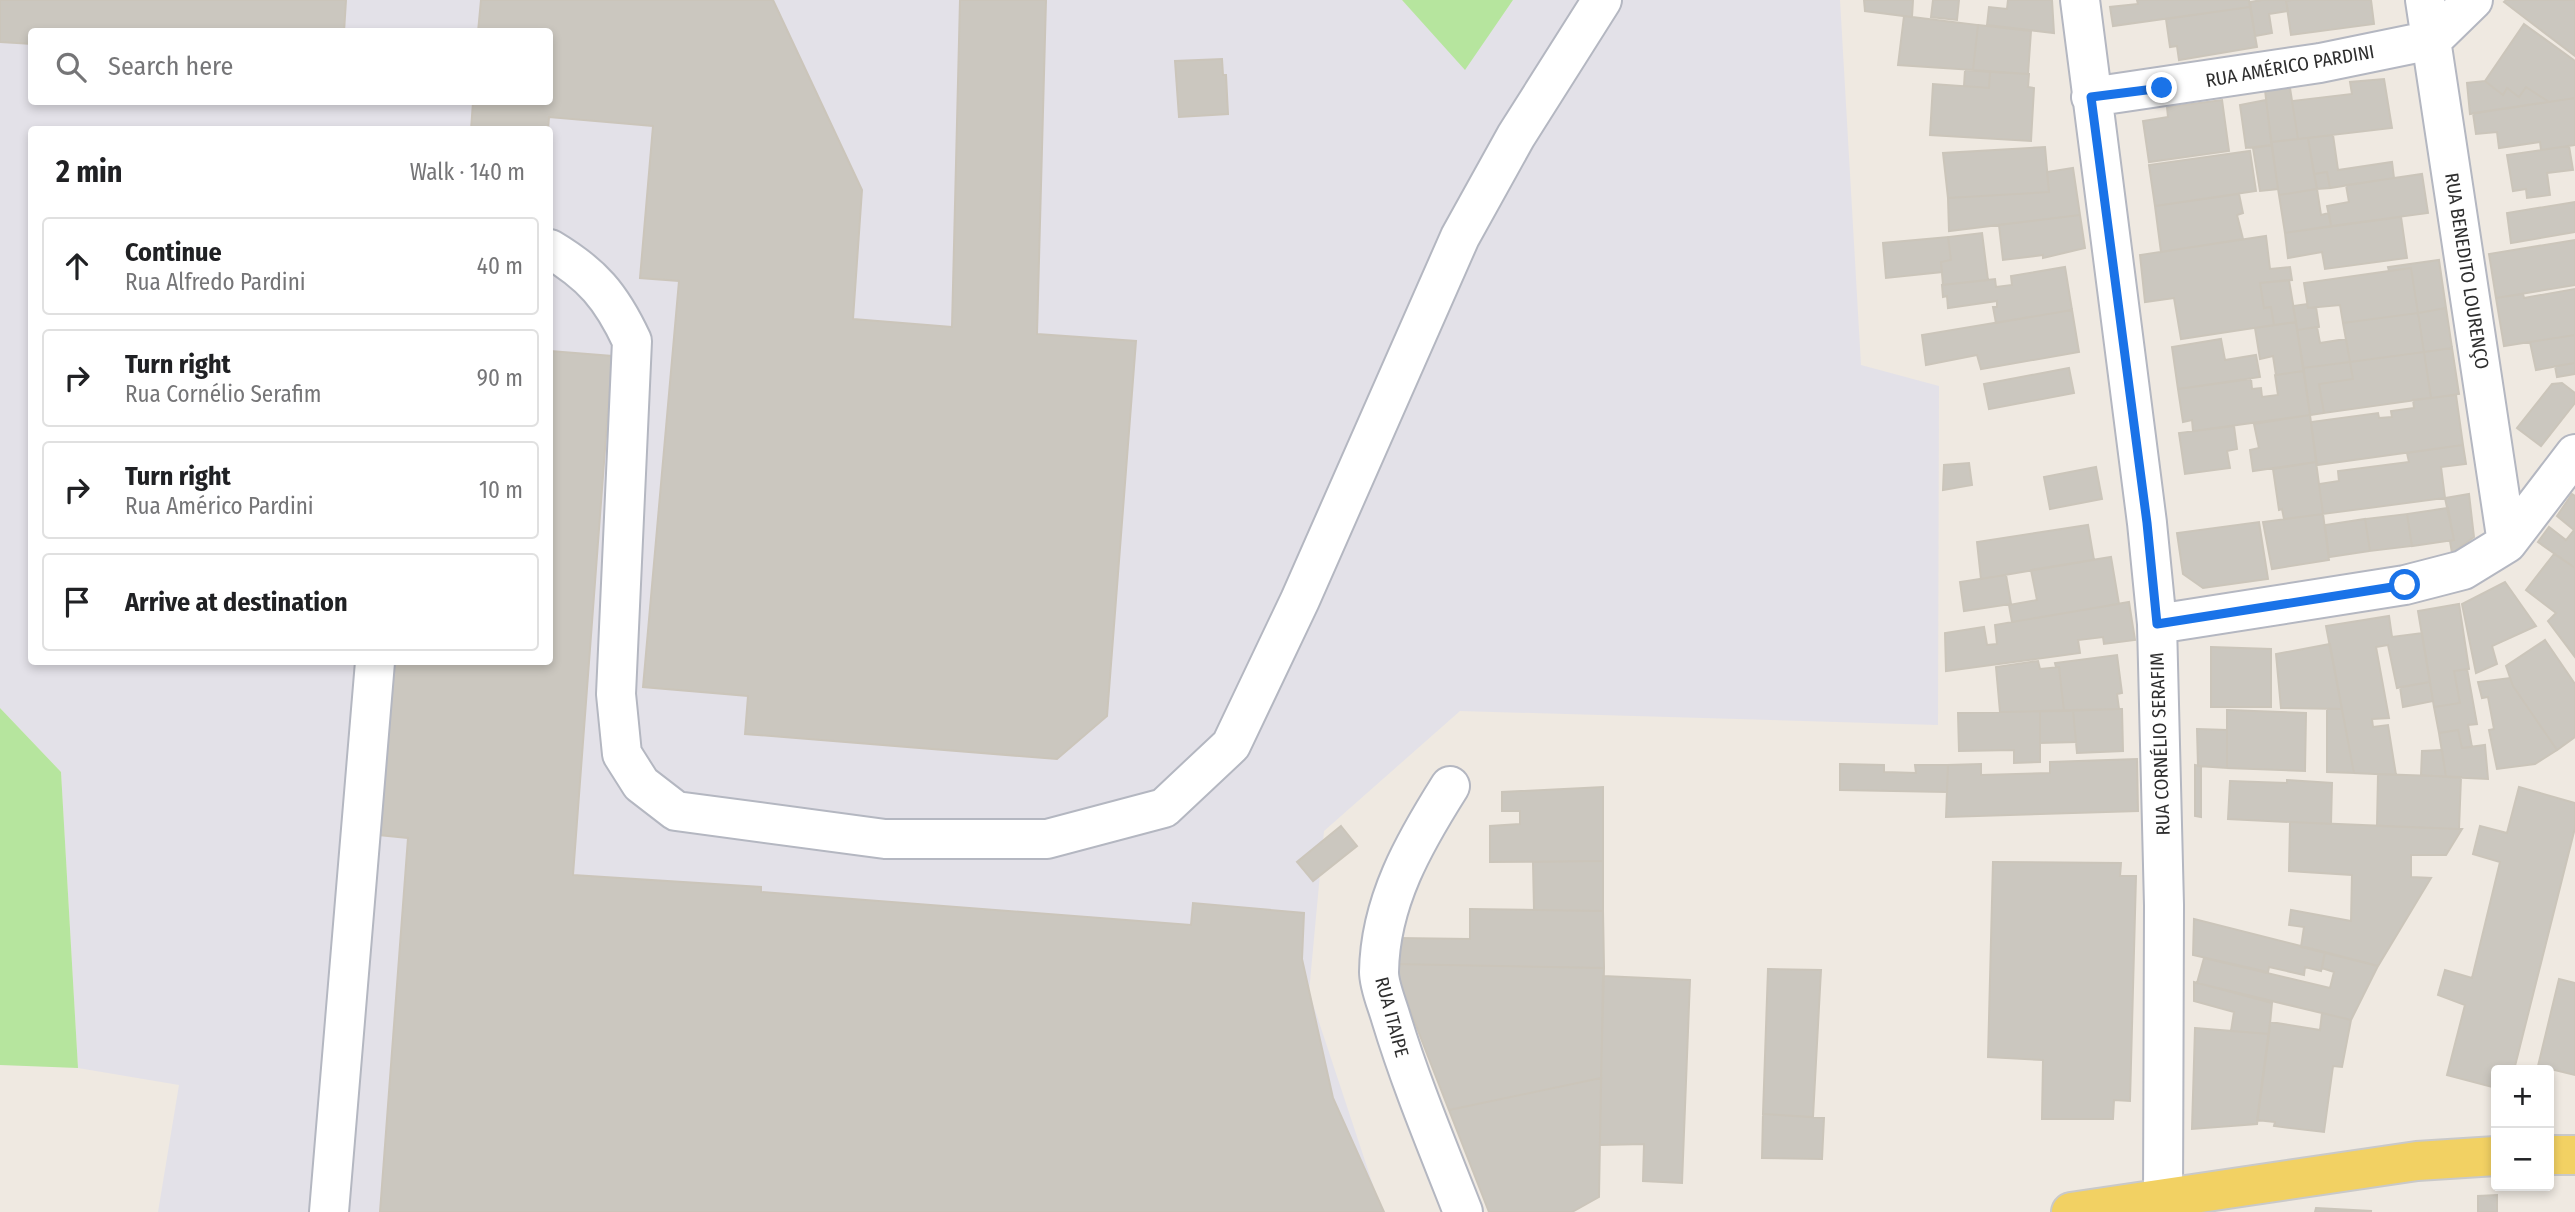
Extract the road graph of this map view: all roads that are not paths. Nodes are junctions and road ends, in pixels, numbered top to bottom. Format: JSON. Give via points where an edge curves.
{"nodes":[{"id":1,"x":1602,"y":0,"type":"edge"},
{"id":2,"x":2080,"y":0,"type":"edge"},
{"id":3,"x":2425,"y":0,"type":"edge"},
{"id":4,"x":2473,"y":0,"type":"edge"},
{"id":5,"x":2432,"y":40,"type":"junction"},
{"id":6,"x":2091,"y":97,"type":"junction"},
{"id":7,"x":553,"y":251,"type":"edge"},
{"id":8,"x":2575,"y":454,"type":"edge"},
{"id":9,"x":2507,"y":543,"type":"junction"},
{"id":10,"x":2157,"y":624,"type":"junction"},
{"id":11,"x":375,"y":665,"type":"edge"},
{"id":12,"x":1450,"y":786,"type":"dead end"},
{"id":13,"x":2554,"y":1155,"type":"edge"},
{"id":14,"x":2575,"y":1155,"type":"edge"},
{"id":15,"x":2491,"y":1156,"type":"edge"},
{"id":16,"x":2163,"y":1199,"type":"junction"},
{"id":17,"x":329,"y":1212,"type":"edge"},
{"id":18,"x":1463,"y":1212,"type":"edge"},
{"id":19,"x":2071,"y":1212,"type":"edge"}],
"edges":[{"from":1,"to":7,"type":"street","via":[[1516,136],[1460,237],[1231,745],[1164,808],[1047,839],[885,839],[690,813],[677,811],[642,785],[622,754],[616,694],[632,341],[618,310],[580,267]]},
{"from":2,"to":6,"type":"street","name":"RUA CORNÉLIO SERAFIM"},
{"from":3,"to":5,"type":"street","name":"RUA BENEDITO LOURENÇO"},
{"from":4,"to":5,"type":"street"},
{"from":5,"to":6,"type":"street","name":"RUA AMÉRICO PARDINI","via":[[2320,63]]},
{"from":5,"to":9,"type":"street","name":"RUA BENEDITO LOURENÇO"},
{"from":6,"to":10,"type":"street","name":"RUA CORNÉLIO SERAFIM"},
{"from":8,"to":9,"type":"street"},
{"from":9,"to":10,"type":"street","via":[[2463,570],[2405,585]]},
{"from":10,"to":16,"type":"street","name":"RUA CORNÉLIO SERAFIM","via":[[2164,905]]},
{"from":11,"to":17,"type":"street"},
{"from":12,"to":18,"type":"street","name":"RUA ITAIPE","via":[[1395,886],[1383,930],[1378,975],[1406,1068]]},
{"from":13,"to":14,"type":"main road"},
{"from":15,"to":16,"type":"main road","via":[[2417,1161]]},
{"from":16,"to":19,"type":"main road"}]}
